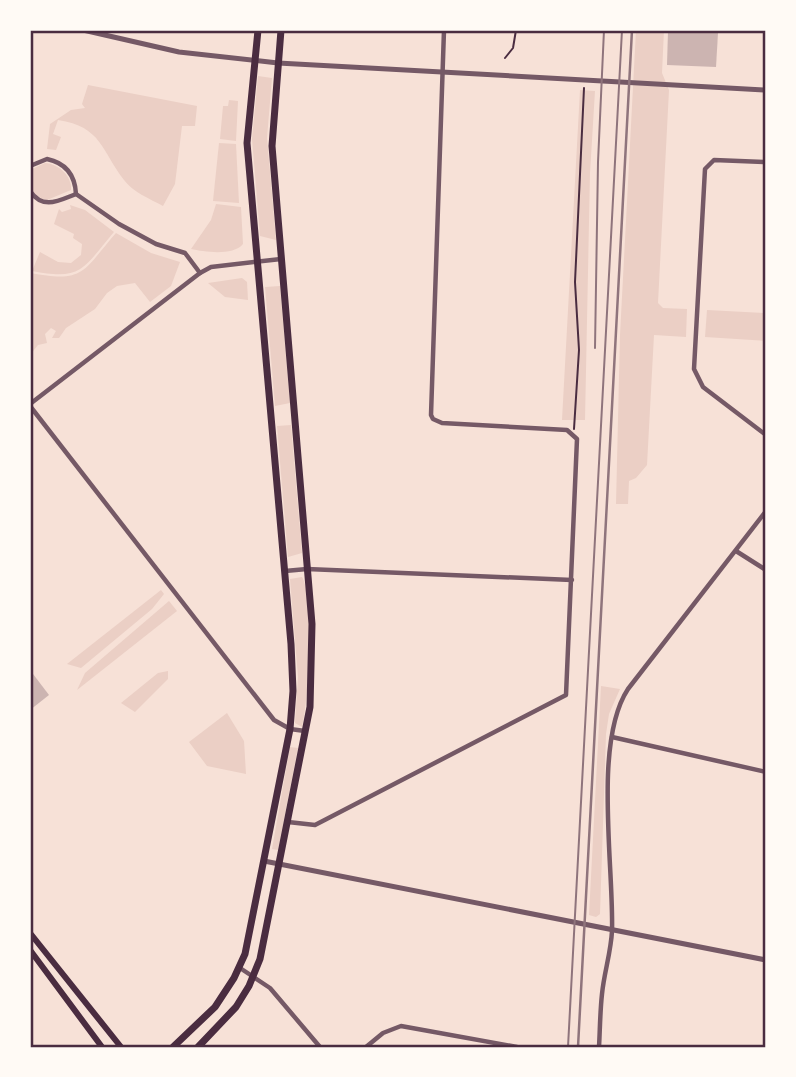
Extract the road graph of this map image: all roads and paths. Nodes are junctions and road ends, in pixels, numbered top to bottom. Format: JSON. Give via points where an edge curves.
{"nodes":[{"id":1,"x":83,"y":30,"type":"edge"},
{"id":2,"x":258,"y":30,"type":"edge"},
{"id":3,"x":281,"y":30,"type":"edge"},
{"id":4,"x":444,"y":30,"type":"edge"},
{"id":5,"x":516,"y":30,"type":"edge"},
{"id":6,"x":505,"y":58,"type":"dead end"},
{"id":7,"x":254,"y":61,"type":"junction"},
{"id":8,"x":278,"y":63,"type":"junction"},
{"id":9,"x":441,"y":72,"type":"junction"},
{"id":10,"x":584,"y":89,"type":"dead end"},
{"id":11,"x":766,"y":90,"type":"edge"},
{"id":12,"x":766,"y":162,"type":"edge"},
{"id":13,"x":30,"y":166,"type":"edge"},
{"id":14,"x":30,"y":191,"type":"edge"},
{"id":15,"x":76,"y":194,"type":"junction"},
{"id":16,"x":281,"y":259,"type":"junction"},
{"id":17,"x":258,"y":261,"type":"junction"},
{"id":18,"x":200,"y":273,"type":"junction"},
{"id":19,"x":30,"y":405,"type":"edge"},
{"id":20,"x":573,"y":434,"type":"junction"},
{"id":21,"x":766,"y":435,"type":"edge"},
{"id":22,"x":766,"y":511,"type":"edge"},
{"id":23,"x":736,"y":551,"type":"junction"},
{"id":24,"x":307,"y":569,"type":"junction"},
{"id":25,"x":766,"y":570,"type":"edge"},
{"id":26,"x":285,"y":571,"type":"junction"},
{"id":27,"x":572,"y":580,"type":"junction"},
{"id":28,"x":290,"y":729,"type":"junction"},
{"id":29,"x":305,"y":732,"type":"junction"},
{"id":30,"x":612,"y":737,"type":"junction"},
{"id":31,"x":766,"y":772,"type":"edge"},
{"id":32,"x":288,"y":822,"type":"junction"},
{"id":33,"x":264,"y":860,"type":"junction"},
{"id":34,"x":279,"y":863,"type":"junction"},
{"id":35,"x":612,"y":931,"type":"junction"},
{"id":36,"x":30,"y":933,"type":"edge"},
{"id":37,"x":30,"y":950,"type":"edge"},
{"id":38,"x":766,"y":960,"type":"edge"},
{"id":39,"x":240,"y":968,"type":"junction"},
{"id":40,"x":254,"y":975,"type":"junction"},
{"id":41,"x":102,"y":1047,"type":"edge"},
{"id":42,"x":121,"y":1047,"type":"edge"},
{"id":43,"x":173,"y":1047,"type":"edge"},
{"id":44,"x":198,"y":1047,"type":"edge"},
{"id":45,"x":320,"y":1047,"type":"edge"},
{"id":46,"x":366,"y":1047,"type":"edge"},
{"id":47,"x":517,"y":1047,"type":"edge"},
{"id":48,"x":599,"y":1047,"type":"edge"}],
"edges":[{"from":1,"to":7,"type":"street","via":[[179,52]]},
{"from":2,"to":7,"type":"main road"},
{"from":3,"to":8,"type":"main road"},
{"from":4,"to":9,"type":"street"},
{"from":5,"to":6,"type":"path","via":[[513,48]]},
{"from":7,"to":8,"type":"street"},
{"from":7,"to":17,"type":"main road","via":[[247,143]]},
{"from":8,"to":9,"type":"street"},
{"from":8,"to":16,"type":"main road","via":[[271,135]]},
{"from":9,"to":11,"type":"street"},
{"from":9,"to":20,"type":"street","via":[[432,417],[442,423]]},
{"from":10,"to":20,"type":"path"},
{"from":12,"to":21,"type":"street","via":[[714,160],[705,169],[694,369],[703,387]]},
{"from":13,"to":15,"type":"street","via":[[47,159],[63,165],[73,176]]},
{"from":14,"to":15,"type":"street","via":[[46,203]]},
{"from":15,"to":18,"type":"street","via":[[119,224],[185,253]]},
{"from":16,"to":17,"type":"street"},
{"from":16,"to":24,"type":"main road"},
{"from":17,"to":18,"type":"street","via":[[211,267]]},
{"from":17,"to":26,"type":"main road"},
{"from":18,"to":19,"type":"street"},
{"from":19,"to":28,"type":"street","via":[[274,720]]},
{"from":20,"to":27,"type":"street","via":[[578,448]]},
{"from":22,"to":23,"type":"street"},
{"from":23,"to":25,"type":"street"},
{"from":23,"to":30,"type":"street","via":[[628,689],[616,713]]},
{"from":24,"to":26,"type":"street"},
{"from":24,"to":27,"type":"street"},
{"from":24,"to":29,"type":"main road","via":[[313,656]]},
{"from":26,"to":28,"type":"main road","via":[[293,677]]},
{"from":27,"to":32,"type":"street","via":[[564,698],[315,825]]},
{"from":28,"to":29,"type":"street"},
{"from":28,"to":33,"type":"main road"},
{"from":29,"to":32,"type":"main road"},
{"from":30,"to":31,"type":"street"},
{"from":30,"to":35,"type":"street","via":[[607,837]]},
{"from":32,"to":34,"type":"main road"},
{"from":33,"to":34,"type":"street"},
{"from":33,"to":39,"type":"main road"},
{"from":34,"to":35,"type":"street"},
{"from":34,"to":40,"type":"main road"},
{"from":35,"to":38,"type":"street"},
{"from":35,"to":48,"type":"street","via":[[601,995]]},
{"from":36,"to":42,"type":"main road"},
{"from":37,"to":41,"type":"main road"},
{"from":39,"to":40,"type":"street"},
{"from":39,"to":43,"type":"main road","via":[[215,1007]]},
{"from":40,"to":44,"type":"main road","via":[[230,1015]]},
{"from":40,"to":45,"type":"street"},
{"from":46,"to":47,"type":"street","via":[[401,1026]]}]}
